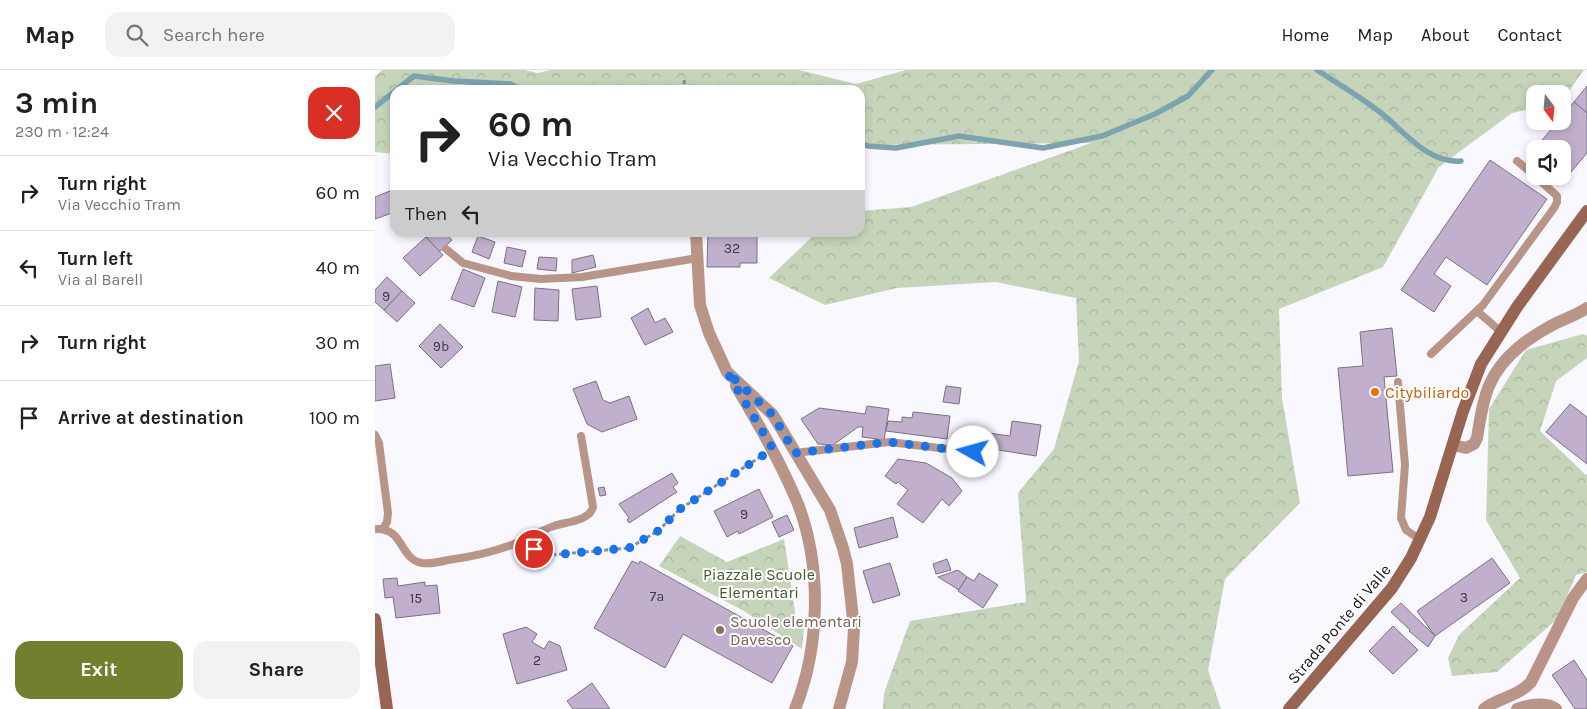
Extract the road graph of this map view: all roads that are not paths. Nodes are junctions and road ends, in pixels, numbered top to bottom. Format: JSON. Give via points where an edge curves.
{"nodes":[{"id":1,"x":1517,"y":161,"type":"dead end"},
{"id":2,"x":1526,"y":168,"type":"edge"},
{"id":3,"x":1546,"y":185,"type":"edge"},
{"id":4,"x":1587,"y":211,"type":"edge"},
{"id":5,"x":696,"y":237,"type":"edge"},
{"id":6,"x":446,"y":249,"type":"dead end"},
{"id":7,"x":698,"y":258,"type":"junction"},
{"id":8,"x":1587,"y":308,"type":"edge"},
{"id":9,"x":1477,"y":311,"type":"junction"},
{"id":10,"x":1501,"y":331,"type":"junction"},
{"id":11,"x":1431,"y":354,"type":"dead end"},
{"id":12,"x":727,"y":372,"type":"junction"},
{"id":13,"x":1398,"y":382,"type":"dead end"},
{"id":14,"x":375,"y":434,"type":"edge"},
{"id":15,"x":581,"y":436,"type":"dead end"},
{"id":16,"x":1453,"y":445,"type":"junction"},
{"id":17,"x":973,"y":452,"type":"dead end"},
{"id":18,"x":795,"y":453,"type":"junction"},
{"id":19,"x":379,"y":529,"type":"edge"},
{"id":20,"x":1421,"y":540,"type":"junction"},
{"id":21,"x":1587,"y":579,"type":"edge"},
{"id":22,"x":375,"y":619,"type":"edge"},
{"id":23,"x":387,"y":709,"type":"edge"},
{"id":24,"x":795,"y":709,"type":"edge"},
{"id":25,"x":839,"y":709,"type":"edge"},
{"id":26,"x":1289,"y":709,"type":"edge"},
{"id":27,"x":1483,"y":709,"type":"edge"},
{"id":28,"x":1517,"y":709,"type":"edge"},
{"id":29,"x":1556,"y":709,"type":"edge"}],
"edges":[{"from":1,"to":2,"type":"lane"},
{"from":3,"to":9,"type":"lane","via":[[1557,196],[1557,202]]},
{"from":4,"to":10,"type":"street","name":"Strada Ponte di Valle"},
{"from":5,"to":7,"type":"street"},
{"from":6,"to":7,"type":"lane","via":[[463,263],[511,276],[541,279],[582,277]]},
{"from":7,"to":12,"type":"street","via":[[700,305]]},
{"from":8,"to":16,"type":"street","via":[[1547,328],[1509,356],[1489,385],[1474,444],[1466,448]]},
{"from":9,"to":10,"type":"lane"},
{"from":9,"to":11,"type":"lane"},
{"from":10,"to":16,"type":"street","name":"Strada Ponte di Valle","via":[[1473,382]]},
{"from":12,"to":18,"type":"street","via":[[773,415]]},
{"from":12,"to":24,"type":"street","via":[[773,449],[804,523],[812,564],[815,612],[811,659]]},
{"from":13,"to":20,"type":"lane","via":[[1405,465],[1401,518],[1406,530]]},
{"from":14,"to":19,"type":"lane","via":[[388,513],[387,522]]},
{"from":15,"to":19,"type":"lane","via":[[593,503],[593,511],[585,517],[463,558],[423,563],[414,559],[395,534]]},
{"from":16,"to":20,"type":"street","name":"Strada Ponte di Valle"},
{"from":17,"to":18,"type":"lane","via":[[889,442]]},
{"from":18,"to":25,"type":"street","via":[[830,510],[847,564],[854,647]]},
{"from":20,"to":26,"type":"street","name":"Strada Ponte di Valle","via":[[1392,588]]},
{"from":21,"to":27,"type":"street","via":[[1573,598],[1531,682],[1521,691]]},
{"from":22,"to":23,"type":"street"},
{"from":28,"to":29,"type":"street","via":[[1544,705]]}]}
